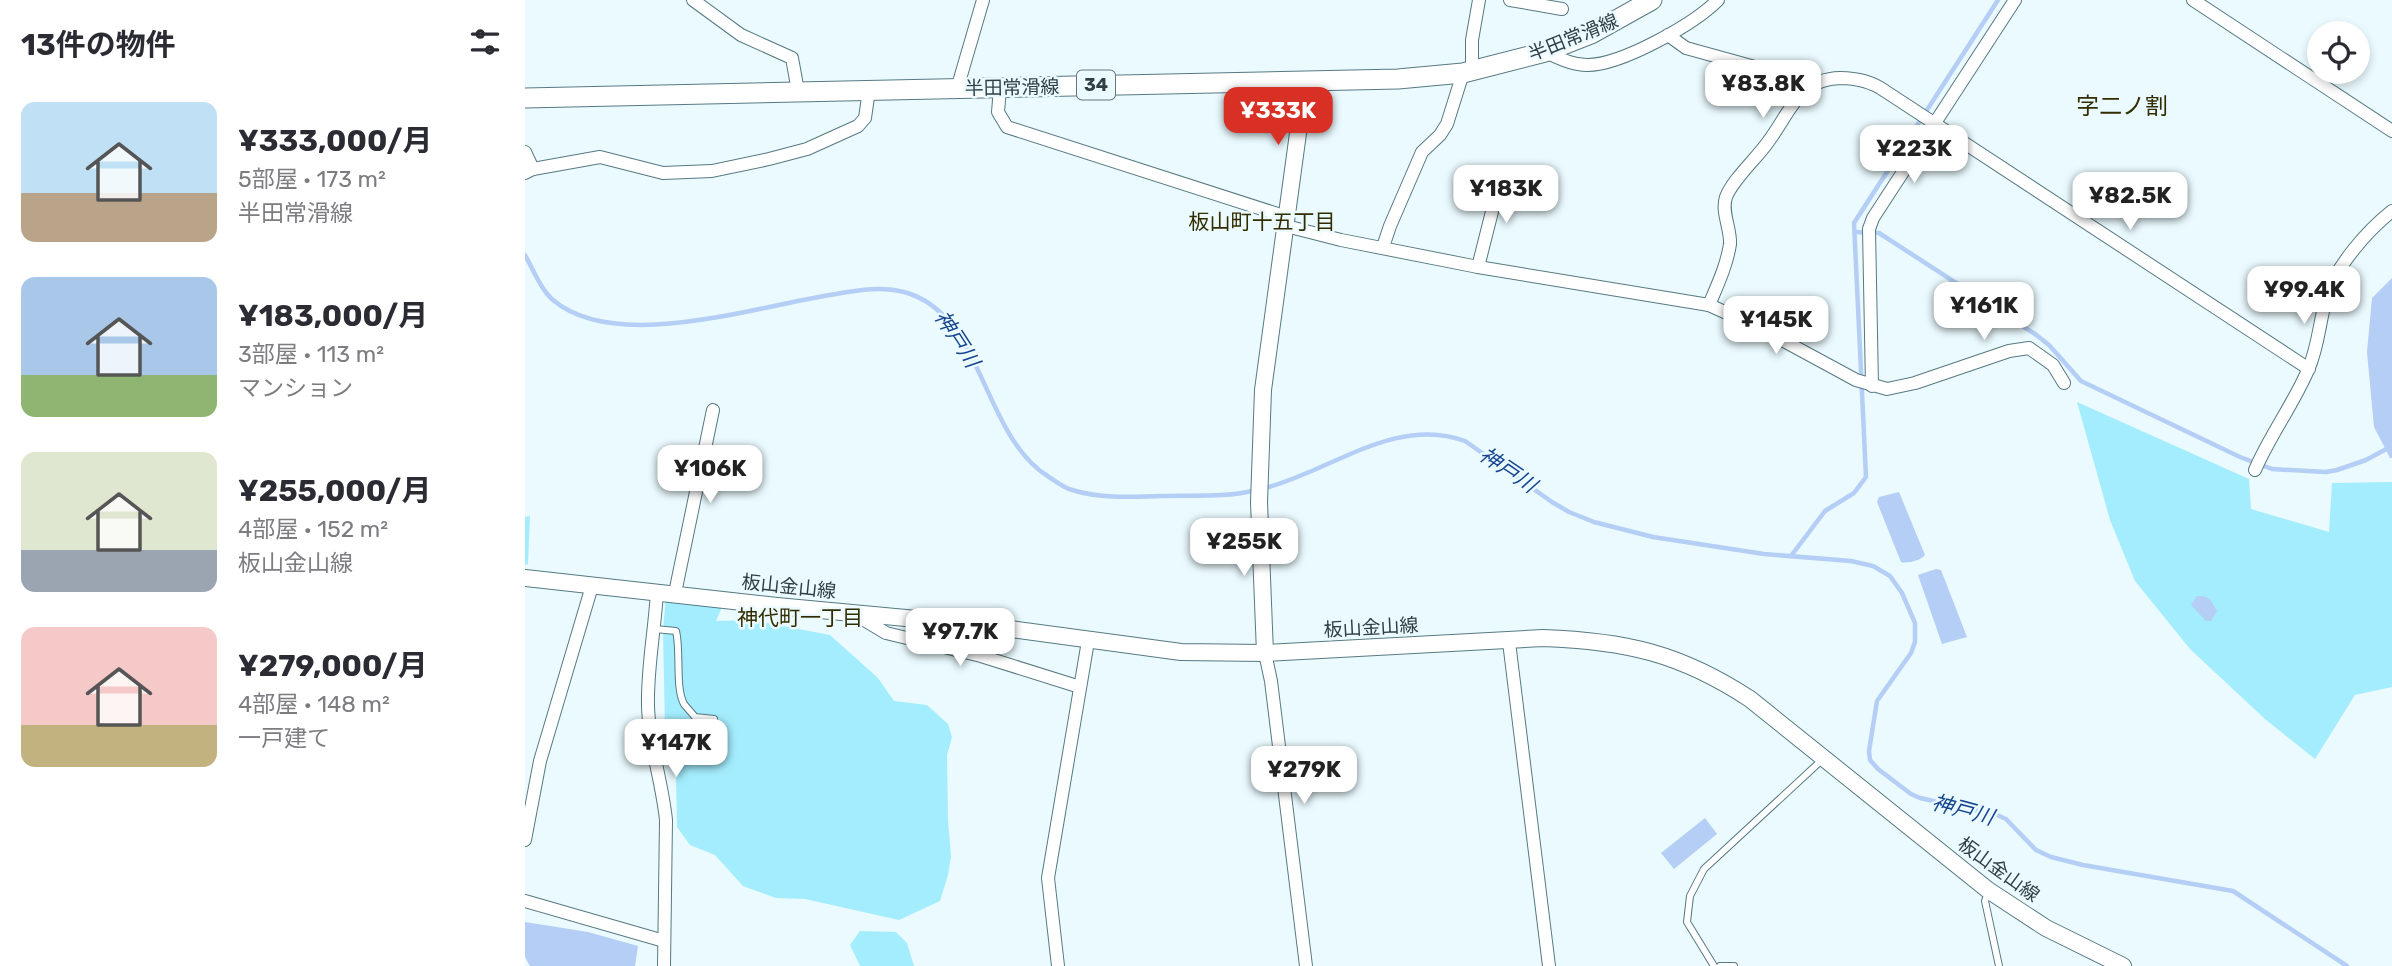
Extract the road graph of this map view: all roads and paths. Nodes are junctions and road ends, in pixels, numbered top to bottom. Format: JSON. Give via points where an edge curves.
{"nodes":[{"id":1,"x":694,"y":0,"type":"edge"},
{"id":2,"x":983,"y":0,"type":"edge"},
{"id":3,"x":1510,"y":0,"type":"edge"},
{"id":4,"x":1652,"y":0,"type":"edge"},
{"id":5,"x":1719,"y":0,"type":"edge"},
{"id":6,"x":2015,"y":0,"type":"edge"},
{"id":7,"x":2193,"y":0,"type":"edge"},
{"id":8,"x":1477,"y":1,"type":"edge"},
{"id":9,"x":1628,"y":7,"type":"edge"},
{"id":10,"x":1562,"y":9,"type":"dead end"},
{"id":11,"x":1668,"y":35,"type":"junction"},
{"id":12,"x":1545,"y":52,"type":"junction"},
{"id":13,"x":1468,"y":72,"type":"junction"},
{"id":14,"x":1305,"y":82,"type":"junction"},
{"id":15,"x":1808,"y":86,"type":"junction"},
{"id":16,"x":1000,"y":88,"type":"junction"},
{"id":17,"x":957,"y":89,"type":"junction"},
{"id":18,"x":869,"y":90,"type":"junction"},
{"id":19,"x":798,"y":91,"type":"junction"},
{"id":20,"x":525,"y":98,"type":"edge"},
{"id":21,"x":1927,"y":118,"type":"junction"},
{"id":22,"x":2392,"y":131,"type":"edge"},
{"id":23,"x":525,"y":152,"type":"edge"},
{"id":24,"x":529,"y":171,"type":"edge"},
{"id":25,"x":1501,"y":176,"type":"dead end"},
{"id":26,"x":2392,"y":211,"type":"edge"},
{"id":27,"x":1286,"y":222,"type":"junction"},
{"id":28,"x":1383,"y":247,"type":"junction"},
{"id":29,"x":1478,"y":267,"type":"junction"},
{"id":30,"x":1709,"y":305,"type":"junction"},
{"id":31,"x":2309,"y":369,"type":"junction"},
{"id":32,"x":2064,"y":383,"type":"dead end"},
{"id":33,"x":1872,"y":386,"type":"junction"},
{"id":34,"x":713,"y":410,"type":"dead end"},
{"id":35,"x":2255,"y":470,"type":"dead end"},
{"id":36,"x":525,"y":578,"type":"edge"},
{"id":37,"x":592,"y":586,"type":"junction"},
{"id":38,"x":657,"y":591,"type":"junction"},
{"id":39,"x":674,"y":593,"type":"junction"},
{"id":40,"x":856,"y":614,"type":"junction"},
{"id":41,"x":655,"y":629,"type":"junction"},
{"id":42,"x":1088,"y":641,"type":"junction"},
{"id":43,"x":1509,"y":642,"type":"junction"},
{"id":44,"x":1265,"y":653,"type":"junction"},
{"id":45,"x":1080,"y":687,"type":"junction"},
{"id":46,"x":713,"y":719,"type":"dead end"},
{"id":47,"x":1824,"y":757,"type":"junction"},
{"id":48,"x":525,"y":840,"type":"edge"},
{"id":49,"x":1989,"y":890,"type":"junction"},
{"id":50,"x":525,"y":901,"type":"edge"},
{"id":51,"x":664,"y":940,"type":"junction"},
{"id":52,"x":664,"y":966,"type":"edge"},
{"id":53,"x":1058,"y":966,"type":"edge"},
{"id":54,"x":1306,"y":966,"type":"edge"},
{"id":55,"x":1549,"y":966,"type":"edge"},
{"id":56,"x":1714,"y":966,"type":"edge"},
{"id":57,"x":1720,"y":966,"type":"edge"},
{"id":58,"x":1734,"y":966,"type":"edge"},
{"id":59,"x":1999,"y":966,"type":"edge"},
{"id":60,"x":2123,"y":966,"type":"edge"}],
"edges":[{"from":1,"to":19,"type":"street","via":[[741,35],[792,58]]},
{"from":2,"to":17,"type":"street"},
{"from":3,"to":10,"type":"street"},
{"from":4,"to":9,"type":"main road","name":"半田常滑線","number":"34"},
{"from":5,"to":11,"type":"street"},
{"from":6,"to":21,"type":"street"},
{"from":7,"to":22,"type":"street"},
{"from":8,"to":13,"type":"street"},
{"from":9,"to":12,"type":"main road","name":"半田常滑線","number":"34","via":[[1591,34]]},
{"from":11,"to":12,"type":"street","via":[[1625,56],[1589,66]]},
{"from":11,"to":15,"type":"street","via":[[1686,48]]},
{"from":12,"to":13,"type":"main road","name":"半田常滑線","number":"34"},
{"from":13,"to":14,"type":"main road","name":"半田常滑線","number":"34"},
{"from":13,"to":28,"type":"street","via":[[1447,124],[1422,152]]},
{"from":14,"to":16,"type":"main road","name":"半田常滑線","number":"34"},
{"from":14,"to":27,"type":"main road"},
{"from":15,"to":21,"type":"street","via":[[1828,79],[1864,80]]},
{"from":15,"to":30,"type":"street","via":[[1725,198],[1730,243]]},
{"from":16,"to":17,"type":"main road","name":"半田常滑線","number":"34"},
{"from":16,"to":27,"type":"street","via":[[998,112],[1007,127]]},
{"from":17,"to":18,"type":"main road","name":"半田常滑線","number":"34"},
{"from":18,"to":19,"type":"main road","name":"半田常滑線","number":"34"},
{"from":18,"to":24,"type":"street","via":[[865,118],[858,126],[807,149],[769,159],[712,171],[663,173],[600,157]]},
{"from":19,"to":20,"type":"main road","name":"半田常滑線","number":"34"},
{"from":21,"to":31,"type":"street"},
{"from":21,"to":33,"type":"street","via":[[1869,229]]},
{"from":23,"to":24,"type":"street"},
{"from":25,"to":29,"type":"street"},
{"from":26,"to":31,"type":"street","via":[[2344,262],[2330,288]]},
{"from":27,"to":28,"type":"street","via":[[1341,240]]},
{"from":27,"to":44,"type":"main road","via":[[1263,390],[1259,502]]},
{"from":28,"to":29,"type":"street"},
{"from":29,"to":30,"type":"street"},
{"from":30,"to":33,"type":"street"},
{"from":31,"to":35,"type":"street"},
{"from":32,"to":33,"type":"street","via":[[2053,365],[2029,348],[1915,383],[1887,389]]},
{"from":34,"to":39,"type":"street"},
{"from":36,"to":37,"type":"main road","name":"板山金山線"},
{"from":37,"to":38,"type":"main road","name":"板山金山線"},
{"from":37,"to":48,"type":"street","via":[[540,761]]},
{"from":38,"to":39,"type":"main road","name":"板山金山線"},
{"from":38,"to":41,"type":"street"},
{"from":39,"to":40,"type":"main road","name":"板山金山線"},
{"from":40,"to":42,"type":"main road","name":"板山金山線","via":[[981,625]]},
{"from":40,"to":45,"type":"street","via":[[885,633]]},
{"from":41,"to":46,"type":"lane","via":[[676,631],[684,703],[695,717]]},
{"from":41,"to":51,"type":"street","via":[[648,708],[666,820]]},
{"from":42,"to":44,"type":"main road","name":"板山金山線","via":[[1181,652]]},
{"from":42,"to":45,"type":"street"},
{"from":43,"to":44,"type":"main road","name":"板山金山線"},
{"from":43,"to":47,"type":"main road","name":"板山金山線","via":[[1584,640],[1672,658],[1729,685]]},
{"from":43,"to":55,"type":"street"},
{"from":44,"to":54,"type":"street"},
{"from":45,"to":53,"type":"street","via":[[1048,878]]},
{"from":47,"to":49,"type":"main road","name":"板山金山線"},
{"from":47,"to":56,"type":"lane","via":[[1704,869],[1690,896],[1687,922]]},
{"from":49,"to":59,"type":"lane","via":[[1985,901]]},
{"from":49,"to":60,"type":"main road","name":"板山金山線","via":[[2046,928]]},
{"from":50,"to":51,"type":"street"},
{"from":51,"to":52,"type":"street"},
{"from":57,"to":58,"type":"lane"}]}
